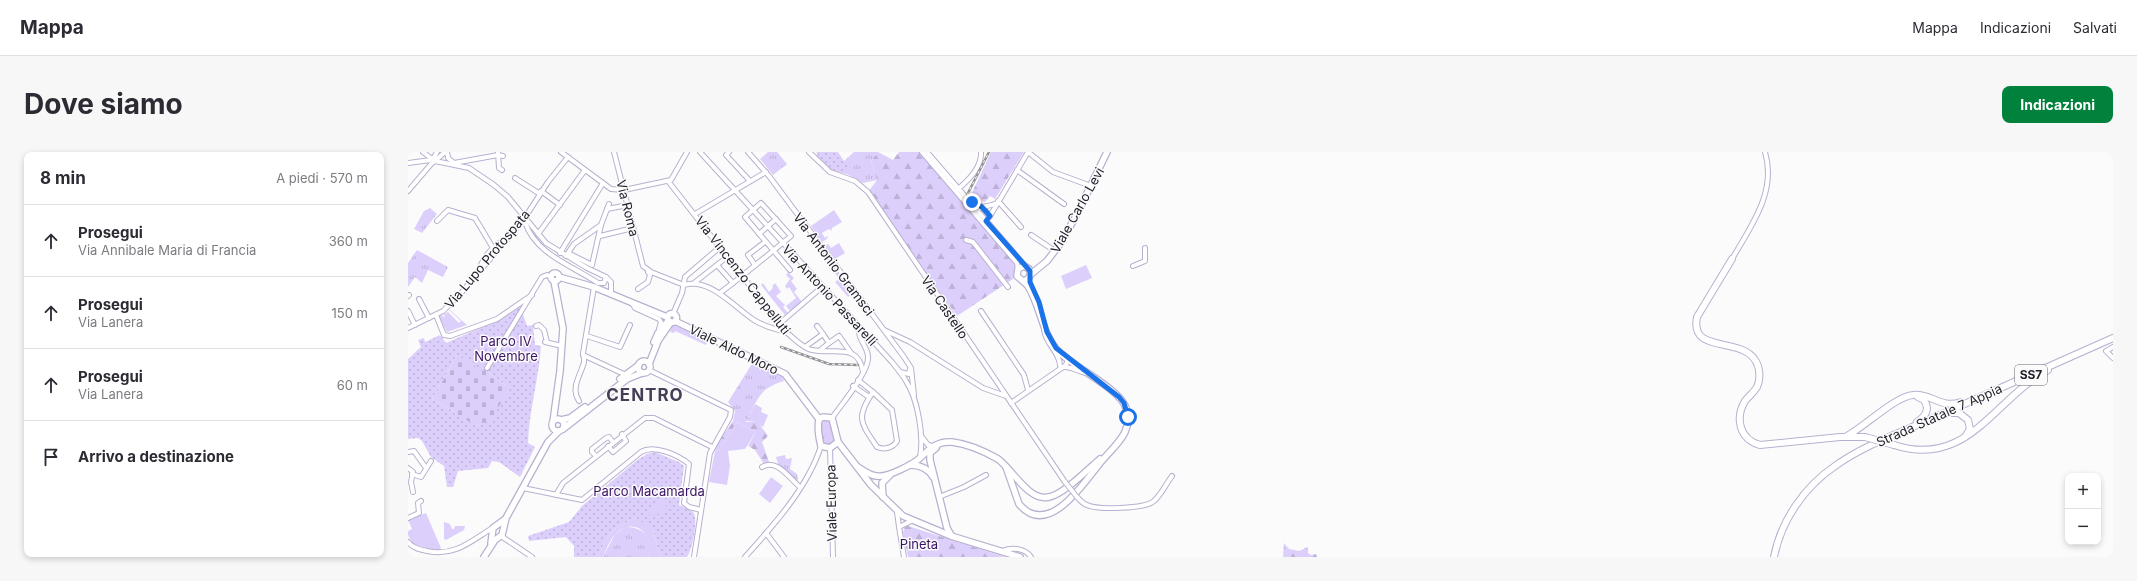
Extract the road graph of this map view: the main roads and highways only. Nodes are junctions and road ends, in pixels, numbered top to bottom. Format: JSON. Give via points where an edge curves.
{"nodes":[{"id":1,"x":1107,"y":152,"type":"edge"},
{"id":2,"x":1732,"y":259,"type":"road end"},
{"id":3,"x":1042,"y":265,"type":"junction"},
{"id":4,"x":1027,"y":267,"type":"junction"},
{"id":5,"x":1030,"y":276,"type":"junction"},
{"id":6,"x":1023,"y":280,"type":"junction"},
{"id":7,"x":1041,"y":313,"type":"junction"},
{"id":8,"x":673,"y":314,"type":"road end"},
{"id":9,"x":670,"y":320,"type":"junction"},
{"id":10,"x":2113,"y":338,"type":"edge"},
{"id":11,"x":2078,"y":354,"type":"junction"},
{"id":12,"x":639,"y":365,"type":"junction"},
{"id":13,"x":648,"y":365,"type":"junction"},
{"id":14,"x":642,"y":373,"type":"junction"},
{"id":15,"x":1913,"y":395,"type":"junction"},
{"id":16,"x":1984,"y":395,"type":"junction"},
{"id":17,"x":819,"y":419,"type":"junction"},
{"id":18,"x":1932,"y":419,"type":"junction"},
{"id":19,"x":561,"y":420,"type":"junction"},
{"id":20,"x":553,"y":424,"type":"junction"},
{"id":21,"x":1908,"y":429,"type":"junction"},
{"id":22,"x":561,"y":430,"type":"junction"},
{"id":23,"x":1847,"y":436,"type":"junction"},
{"id":24,"x":1962,"y":440,"type":"junction"},
{"id":25,"x":548,"y":442,"type":"junction"},
{"id":26,"x":838,"y":442,"type":"junction"},
{"id":27,"x":958,"y":443,"type":"junction"},
{"id":28,"x":1108,"y":453,"type":"junction"},
{"id":29,"x":908,"y":465,"type":"junction"},
{"id":30,"x":858,"y":467,"type":"junction"},
{"id":31,"x":1006,"y":467,"type":"junction"},
{"id":32,"x":893,"y":472,"type":"junction"},
{"id":33,"x":936,"y":484,"type":"junction"},
{"id":34,"x":884,"y":498,"type":"junction"},
{"id":35,"x":946,"y":524,"type":"junction"},
{"id":36,"x":936,"y":530,"type":"junction"},
{"id":37,"x":951,"y":536,"type":"junction"},
{"id":38,"x":484,"y":557,"type":"edge"},
{"id":39,"x":1020,"y":557,"type":"edge"},
{"id":40,"x":1774,"y":557,"type":"edge"}],
"edges":[{"from":1,"to":3,"type":"main road","name":"Viale Carlo Levi","via":[[1076,216],[1055,251]]},
{"from":2,"to":23,"type":"highway","via":[[1697,317],[1696,327],[1703,338],[1710,342],[1740,348],[1756,362],[1759,376],[1757,386],[1744,404],[1740,418],[1745,437],[1760,445]]},
{"from":3,"to":4,"type":"main road","name":"Viale Carlo Levi"},
{"from":3,"to":5,"type":"main road","name":"Viale Carlo Levi"},
{"from":4,"to":5,"type":"main road"},
{"from":4,"to":6,"type":"main road","name":"Viale Carlo Levi","via":[[1018,269],[1017,276]]},
{"from":5,"to":6,"type":"main road"},
{"from":5,"to":7,"type":"main road"},
{"from":6,"to":7,"type":"main road"},
{"from":7,"to":28,"type":"main road","via":[[1052,342],[1068,359],[1119,397],[1126,408],[1126,431]]},
{"from":8,"to":9,"type":"main road","via":[[670,314]]},
{"from":9,"to":13,"type":"main road"},
{"from":9,"to":13,"type":"main road","via":[[658,333]]},
{"from":9,"to":17,"type":"main road","name":"Viale Aldo Moro","via":[[785,374]]},
{"from":9,"to":20,"type":"main road","name":"Viale Aldo Moro","via":[[594,286],[559,277],[555,273],[552,279],[563,328]]},
{"from":10,"to":11,"type":"highway","name":"Strada Statale 7 Appia","number":"SS7"},
{"from":11,"to":16,"type":"highway","name":"Strada Statale 7 Appia","number":"SS7"},
{"from":11,"to":24,"type":"highway","via":[[2040,376]]},
{"from":12,"to":13,"type":"main road"},
{"from":12,"to":14,"type":"main road"},
{"from":12,"to":19,"type":"main road","via":[[570,418]]},
{"from":13,"to":14,"type":"main road"},
{"from":14,"to":22,"type":"main road","via":[[627,379]]},
{"from":15,"to":16,"type":"highway","via":[[1950,405]]},
{"from":15,"to":21,"type":"highway","via":[[1924,400],[1927,408],[1923,418]]},
{"from":15,"to":23,"type":"highway","via":[[1900,400]]},
{"from":16,"to":18,"type":"highway","name":"Strada Statale 7 Appia","number":"SS7"},
{"from":17,"to":26,"type":"main road","via":[[832,418]]},
{"from":17,"to":26,"type":"main road","via":[[821,446],[830,448]]},
{"from":18,"to":21,"type":"highway","name":"Strada Statale 7 Appia","number":"SS7"},
{"from":18,"to":24,"type":"highway","via":[[1955,412],[1964,415],[1970,429]]},
{"from":19,"to":20,"type":"main road"},
{"from":19,"to":22,"type":"main road","via":[[564,424]]},
{"from":20,"to":22,"type":"main road"},
{"from":20,"to":25,"type":"main road"},
{"from":21,"to":40,"type":"highway","name":"Strada Statale 7 Appia","number":"SS7","via":[[1865,449],[1834,467],[1816,482],[1784,524],[1777,539]]},
{"from":22,"to":25,"type":"main road"},
{"from":23,"to":24,"type":"highway","bridge":true,"via":[[1865,437],[1923,449],[1945,447]]},
{"from":25,"to":38,"type":"main road"},
{"from":26,"to":30,"type":"main road"},
{"from":27,"to":29,"type":"main road","via":[[932,446]]},
{"from":27,"to":31,"type":"main road","via":[[976,448]]},
{"from":27,"to":33,"type":"main road","via":[[942,446],[930,453]]},
{"from":28,"to":31,"type":"main road","via":[[1062,490],[1049,497],[1040,498],[1030,493]]},
{"from":28,"to":31,"type":"main road","via":[[1070,500],[1047,514],[1033,514],[1023,509]]},
{"from":29,"to":32,"type":"main road"},
{"from":29,"to":33,"type":"main road","via":[[928,470]]},
{"from":30,"to":32,"type":"main road","via":[[881,477]]},
{"from":30,"to":34,"type":"main road"},
{"from":32,"to":34,"type":"main road","via":[[882,483]]},
{"from":33,"to":35,"type":"main road"},
{"from":34,"to":36,"type":"main road","via":[[897,512],[911,521]]},
{"from":35,"to":36,"type":"main road"},
{"from":35,"to":37,"type":"main road"},
{"from":36,"to":37,"type":"main road"},
{"from":37,"to":39,"type":"main road"}]}
